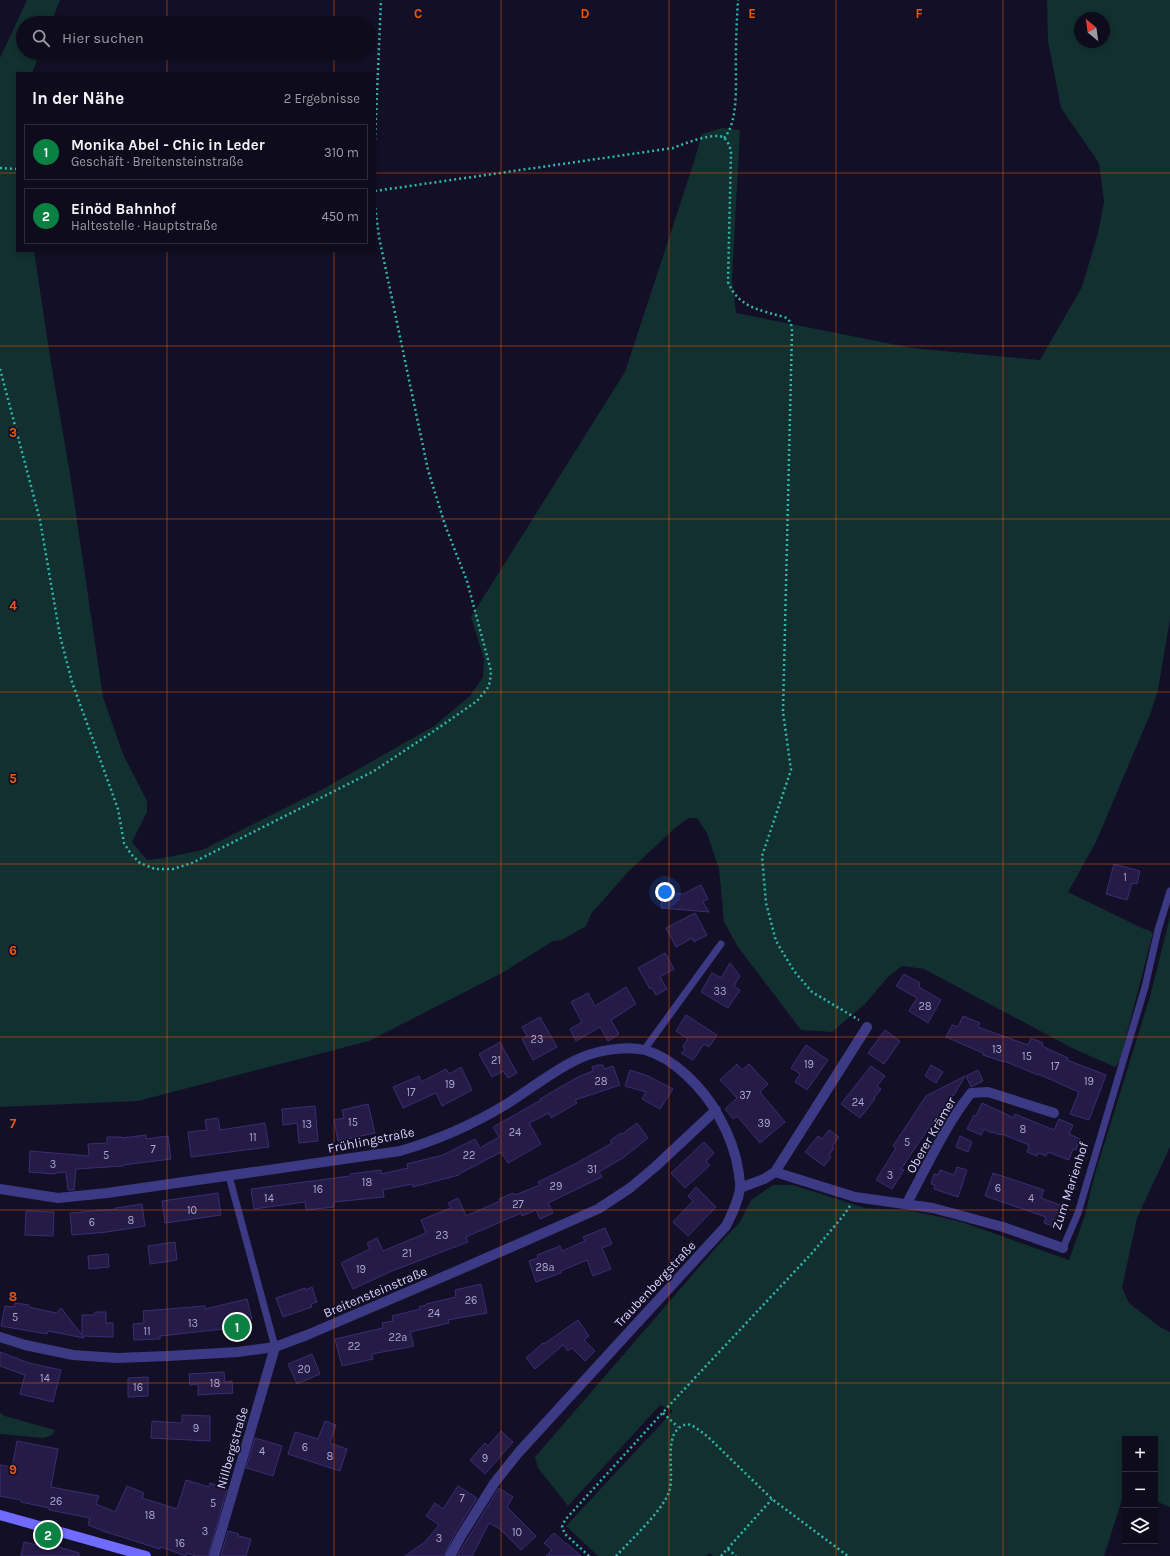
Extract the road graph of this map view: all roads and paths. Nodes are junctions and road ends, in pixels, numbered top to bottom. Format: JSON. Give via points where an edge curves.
{"nodes":[{"id":1,"x":381,"y":0,"type":"edge"},
{"id":2,"x":738,"y":0,"type":"edge"},
{"id":3,"x":376,"y":117,"type":"edge"},
{"id":4,"x":724,"y":138,"type":"junction"},
{"id":5,"x":0,"y":168,"type":"edge"},
{"id":6,"x":16,"y":169,"type":"edge"},
{"id":7,"x":376,"y":191,"type":"edge"},
{"id":8,"x":376,"y":213,"type":"edge"},
{"id":9,"x":0,"y":369,"type":"edge"},
{"id":10,"x":1170,"y":891,"type":"edge"},
{"id":11,"x":721,"y":944,"type":"dead end"},
{"id":12,"x":867,"y":1028,"type":"joint"},
{"id":13,"x":644,"y":1050,"type":"junction"},
{"id":14,"x":716,"y":1110,"type":"junction"},
{"id":15,"x":1054,"y":1114,"type":"dead end"},
{"id":16,"x":775,"y":1172,"type":"junction"},
{"id":17,"x":229,"y":1176,"type":"junction"},
{"id":18,"x":740,"y":1188,"type":"junction"},
{"id":19,"x":0,"y":1189,"type":"edge"},
{"id":20,"x":855,"y":1197,"type":"junction"},
{"id":21,"x":906,"y":1203,"type":"junction"},
{"id":22,"x":1063,"y":1248,"type":"joint"},
{"id":23,"x":0,"y":1337,"type":"edge"},
{"id":24,"x":275,"y":1347,"type":"junction"},
{"id":25,"x":663,"y":1413,"type":"junction"},
{"id":26,"x":678,"y":1427,"type":"junction"},
{"id":27,"x":772,"y":1499,"type":"junction"},
{"id":28,"x":0,"y":1515,"type":"edge"},
{"id":29,"x":728,"y":1549,"type":"junction"},
{"id":30,"x":146,"y":1556,"type":"edge"},
{"id":31,"x":214,"y":1556,"type":"edge"},
{"id":32,"x":450,"y":1556,"type":"edge"},
{"id":33,"x":589,"y":1556,"type":"edge"},
{"id":34,"x":616,"y":1556,"type":"edge"},
{"id":35,"x":721,"y":1556,"type":"edge"},
{"id":36,"x":736,"y":1556,"type":"edge"},
{"id":37,"x":848,"y":1556,"type":"edge"}],
"edges":[{"from":1,"to":3,"type":"path"},
{"from":2,"to":4,"type":"path","via":[[736,94],[731,125]]},
{"from":4,"to":7,"type":"path","via":[[706,137],[673,148]]},
{"from":4,"to":12,"type":"path","via":[[731,152],[728,282],[732,293],[738,299],[787,318],[792,331],[783,712],[791,770],[762,856],[766,903],[776,941],[794,971],[812,992],[860,1020]]},
{"from":5,"to":6,"type":"path"},
{"from":8,"to":9,"type":"path","via":[[428,470],[445,525],[467,581],[491,672],[490,682],[488,689],[477,701],[374,771],[192,863],[173,869],[155,869],[140,863],[124,843],[118,809],[72,682],[60,636],[40,520]]},
{"from":10,"to":22,"type":"lane","name":"Zum Marienhof","via":[[1145,987],[1078,1213]]},
{"from":11,"to":13,"type":"lane"},
{"from":12,"to":16,"type":"street"},
{"from":13,"to":14,"type":"street","name":"Frühlingstraße","via":[[663,1058],[683,1072],[698,1086]]},
{"from":13,"to":17,"type":"street","name":"Frühlingstraße","via":[[622,1048],[574,1060],[466,1127],[400,1151]]},
{"from":14,"to":18,"type":"street","name":"Frühlingstraße","via":[[737,1160]]},
{"from":14,"to":24,"type":"street","name":"Breitensteinstraße","via":[[630,1188],[598,1209]]},
{"from":15,"to":21,"type":"street","name":"Oberer Krämer","via":[[988,1092],[971,1093]]},
{"from":16,"to":18,"type":"street"},
{"from":16,"to":20,"type":"street","name":"Zum Marienhof"},
{"from":17,"to":19,"type":"street","name":"Frühlingstraße","via":[[58,1198]]},
{"from":17,"to":24,"type":"lane"},
{"from":18,"to":32,"type":"street","name":"Traubenbergstraße","via":[[726,1226],[519,1452],[495,1482]]},
{"from":20,"to":21,"type":"street","name":"Zum Marienhof"},
{"from":20,"to":25,"type":"path","via":[[843,1216],[812,1253]]},
{"from":21,"to":22,"type":"street","name":"Zum Marienhof","via":[[1003,1227]]},
{"from":23,"to":24,"type":"street","name":"Breitensteinstraße","via":[[72,1355],[117,1358],[238,1352]]},
{"from":24,"to":31,"type":"street","name":"Nillbergstraße"},
{"from":25,"to":26,"type":"path"},
{"from":25,"to":33,"type":"path","via":[[565,1520],[562,1527],[565,1534]]},
{"from":26,"to":27,"type":"path","via":[[688,1424],[707,1436]]},
{"from":26,"to":34,"type":"path","via":[[671,1442],[671,1480],[663,1505]]},
{"from":27,"to":29,"type":"path"},
{"from":27,"to":37,"type":"path"},
{"from":28,"to":30,"type":"main road"},
{"from":29,"to":35,"type":"path"},
{"from":29,"to":36,"type":"path"}]}
